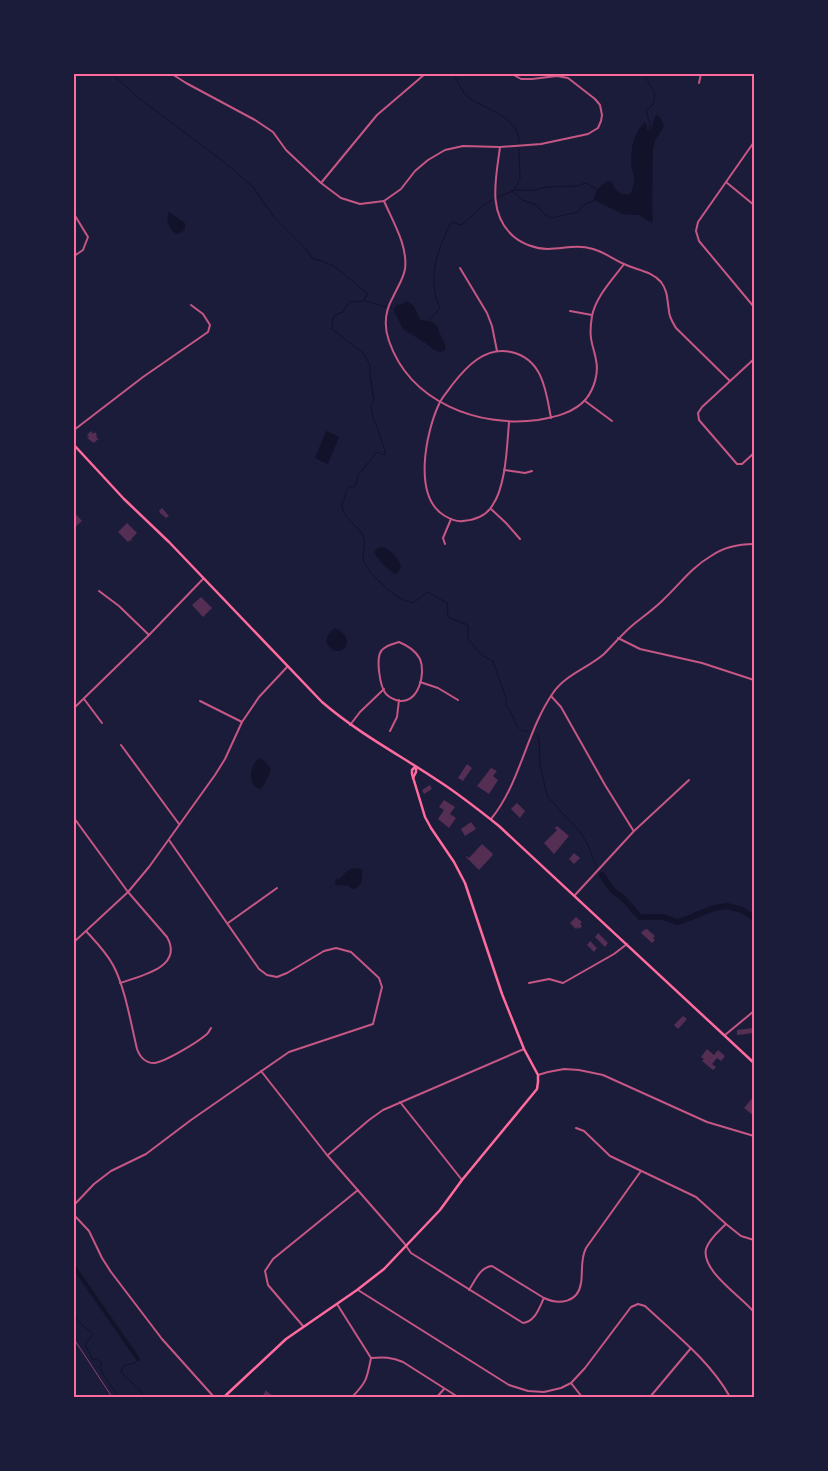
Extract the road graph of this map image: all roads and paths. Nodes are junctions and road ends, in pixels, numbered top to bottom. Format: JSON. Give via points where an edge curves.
{"nodes":[{"id":1,"x":172,"y":74,"type":"edge"},
{"id":2,"x":426,"y":74,"type":"edge"},
{"id":3,"x":512,"y":74,"type":"edge"},
{"id":4,"x":701,"y":74,"type":"edge"},
{"id":5,"x":699,"y":83,"type":"dead end"},
{"id":6,"x":754,"y":142,"type":"edge"},
{"id":7,"x":500,"y":147,"type":"junction"},
{"id":8,"x":726,"y":182,"type":"junction"},
{"id":9,"x":321,"y":183,"type":"junction"},
{"id":10,"x":384,"y":201,"type":"junction"},
{"id":11,"x":754,"y":205,"type":"edge"},
{"id":12,"x":74,"y":214,"type":"edge"},
{"id":13,"x":74,"y":256,"type":"edge"},
{"id":14,"x":624,"y":264,"type":"junction"},
{"id":15,"x":460,"y":268,"type":"dead end"},
{"id":16,"x":191,"y":305,"type":"dead end"},
{"id":17,"x":754,"y":307,"type":"edge"},
{"id":18,"x":570,"y":311,"type":"dead end"},
{"id":19,"x":592,"y":315,"type":"junction"},
{"id":20,"x":497,"y":351,"type":"junction"},
{"id":21,"x":754,"y":359,"type":"edge"},
{"id":22,"x":730,"y":381,"type":"junction"},
{"id":23,"x":585,"y":401,"type":"junction"},
{"id":24,"x":440,"y":402,"type":"junction"},
{"id":25,"x":551,"y":418,"type":"junction"},
{"id":26,"x":612,"y":421,"type":"dead end"},
{"id":27,"x":509,"y":422,"type":"junction"},
{"id":28,"x":74,"y":430,"type":"edge"},
{"id":29,"x":74,"y":445,"type":"edge"},
{"id":30,"x":754,"y":453,"type":"edge"},
{"id":31,"x":504,"y":470,"type":"junction"},
{"id":32,"x":532,"y":471,"type":"dead end"},
{"id":33,"x":491,"y":509,"type":"junction"},
{"id":34,"x":451,"y":519,"type":"junction"},
{"id":35,"x":520,"y":539,"type":"dead end"},
{"id":36,"x":445,"y":544,"type":"dead end"},
{"id":37,"x":754,"y":544,"type":"edge"},
{"id":38,"x":203,"y":579,"type":"junction"},
{"id":39,"x":99,"y":592,"type":"dead end"},
{"id":40,"x":149,"y":635,"type":"junction"},
{"id":41,"x":618,"y":638,"type":"junction"},
{"id":42,"x":288,"y":666,"type":"junction"},
{"id":43,"x":754,"y":680,"type":"edge"},
{"id":44,"x":420,"y":682,"type":"junction"},
{"id":45,"x":384,"y":690,"type":"junction"},
{"id":46,"x":551,"y":696,"type":"junction"},
{"id":47,"x":84,"y":699,"type":"junction"},
{"id":48,"x":399,"y":700,"type":"junction"},
{"id":49,"x":458,"y":700,"type":"dead end"},
{"id":50,"x":200,"y":701,"type":"dead end"},
{"id":51,"x":74,"y":708,"type":"edge"},
{"id":52,"x":242,"y":722,"type":"junction"},
{"id":53,"x":102,"y":723,"type":"dead end"},
{"id":54,"x":350,"y":725,"type":"junction"},
{"id":55,"x":390,"y":731,"type":"dead end"},
{"id":56,"x":121,"y":745,"type":"dead end"},
{"id":57,"x":415,"y":767,"type":"junction"},
{"id":58,"x":689,"y":780,"type":"dead end"},
{"id":59,"x":74,"y":818,"type":"edge"},
{"id":60,"x":491,"y":819,"type":"junction"},
{"id":61,"x":180,"y":824,"type":"junction"},
{"id":62,"x":634,"y":831,"type":"junction"},
{"id":63,"x":169,"y":840,"type":"junction"},
{"id":64,"x":277,"y":888,"type":"dead end"},
{"id":65,"x":128,"y":892,"type":"junction"},
{"id":66,"x":574,"y":895,"type":"junction"},
{"id":67,"x":228,"y":923,"type":"junction"},
{"id":68,"x":86,"y":931,"type":"junction"},
{"id":69,"x":74,"y":942,"type":"edge"},
{"id":70,"x":627,"y":944,"type":"junction"},
{"id":71,"x":120,"y":982,"type":"junction"},
{"id":72,"x":529,"y":984,"type":"dead end"},
{"id":73,"x":754,"y":1011,"type":"edge"},
{"id":74,"x":211,"y":1028,"type":"dead end"},
{"id":75,"x":725,"y":1035,"type":"junction"},
{"id":76,"x":524,"y":1049,"type":"junction"},
{"id":77,"x":754,"y":1063,"type":"edge"},
{"id":78,"x":261,"y":1071,"type":"junction"},
{"id":79,"x":538,"y":1075,"type":"junction"},
{"id":80,"x":400,"y":1102,"type":"junction"},
{"id":81,"x":576,"y":1128,"type":"dead end"},
{"id":82,"x":754,"y":1136,"type":"edge"},
{"id":83,"x":327,"y":1155,"type":"junction"},
{"id":84,"x":641,"y":1171,"type":"junction"},
{"id":85,"x":462,"y":1180,"type":"junction"},
{"id":86,"x":358,"y":1190,"type":"junction"},
{"id":87,"x":74,"y":1205,"type":"edge"},
{"id":88,"x":74,"y":1216,"type":"edge"},
{"id":89,"x":726,"y":1224,"type":"junction"},
{"id":90,"x":754,"y":1240,"type":"edge"},
{"id":91,"x":406,"y":1246,"type":"junction"},
{"id":92,"x":357,"y":1290,"type":"junction"},
{"id":93,"x":468,"y":1290,"type":"junction"},
{"id":94,"x":544,"y":1298,"type":"junction"},
{"id":95,"x":337,"y":1304,"type":"junction"},
{"id":96,"x":754,"y":1312,"type":"edge"},
{"id":97,"x":303,"y":1326,"type":"junction"},
{"id":98,"x":74,"y":1339,"type":"edge"},
{"id":99,"x":691,"y":1348,"type":"junction"},
{"id":100,"x":371,"y":1358,"type":"junction"},
{"id":101,"x":571,"y":1383,"type":"junction"},
{"id":102,"x":444,"y":1389,"type":"junction"},
{"id":103,"x":112,"y":1397,"type":"edge"},
{"id":104,"x":214,"y":1397,"type":"edge"},
{"id":105,"x":224,"y":1397,"type":"edge"},
{"id":106,"x":352,"y":1397,"type":"edge"},
{"id":107,"x":437,"y":1397,"type":"edge"},
{"id":108,"x":458,"y":1397,"type":"edge"},
{"id":109,"x":582,"y":1397,"type":"edge"},
{"id":110,"x":650,"y":1397,"type":"edge"},
{"id":111,"x":730,"y":1397,"type":"edge"}],
"edges":[{"from":1,"to":9,"type":"street","via":[[273,132],[286,150]]},
{"from":2,"to":9,"type":"street","via":[[377,115]]},
{"from":3,"to":7,"type":"street","via":[[521,79],[568,78],[598,103],[601,120],[598,128],[588,134],[541,144]]},
{"from":4,"to":5,"type":"street"},
{"from":6,"to":8,"type":"street"},
{"from":7,"to":10,"type":"street","via":[[463,146],[445,150],[428,160],[401,189]]},
{"from":7,"to":14,"type":"street","via":[[494,194],[496,209],[509,232],[531,246],[547,249],[577,246],[606,254]]},
{"from":8,"to":11,"type":"street"},
{"from":8,"to":17,"type":"street","via":[[698,222],[696,231],[699,241]]},
{"from":9,"to":10,"type":"street","via":[[341,198],[360,204]]},
{"from":10,"to":24,"type":"street","via":[[405,258],[402,279],[386,315],[388,339],[408,374]]},
{"from":12,"to":13,"type":"street","via":[[88,236],[83,250]]},
{"from":14,"to":19,"type":"street"},
{"from":14,"to":22,"type":"street","via":[[653,275],[661,282],[669,303],[670,319],[676,328]]},
{"from":15,"to":20,"type":"street","via":[[487,313]]},
{"from":16,"to":28,"type":"street","via":[[210,325],[208,332]]},
{"from":18,"to":19,"type":"street"},
{"from":19,"to":23,"type":"street","via":[[590,337],[597,361],[596,376]]},
{"from":20,"to":24,"type":"street","via":[[472,362]]},
{"from":20,"to":25,"type":"street","via":[[519,355],[536,368],[543,380]]},
{"from":21,"to":22,"type":"street"},
{"from":22,"to":30,"type":"street","via":[[702,407],[698,413],[700,420],[737,464],[742,464]]},
{"from":23,"to":25,"type":"street","via":[[568,413]]},
{"from":23,"to":26,"type":"street"},
{"from":24,"to":27,"type":"street","via":[[476,417]]},
{"from":24,"to":34,"type":"street","via":[[427,440],[426,481],[433,506]]},
{"from":25,"to":27,"type":"street"},
{"from":27,"to":31,"type":"street"},
{"from":29,"to":38,"type":"main road"},
{"from":31,"to":32,"type":"street"},
{"from":31,"to":33,"type":"street","via":[[497,499]]},
{"from":33,"to":34,"type":"street","via":[[474,519]]},
{"from":33,"to":35,"type":"street"},
{"from":34,"to":36,"type":"street","via":[[443,538]]},
{"from":37,"to":41,"type":"street","via":[[731,546],[705,559],[663,601]]},
{"from":38,"to":40,"type":"street"},
{"from":38,"to":42,"type":"main road"},
{"from":39,"to":40,"type":"street"},
{"from":40,"to":47,"type":"street"},
{"from":41,"to":43,"type":"street","via":[[649,652],[702,663]]},
{"from":41,"to":46,"type":"street","via":[[598,658],[564,681]]},
{"from":42,"to":52,"type":"street"},
{"from":42,"to":54,"type":"main road","via":[[322,702]]},
{"from":44,"to":45,"type":"street","via":[[423,672],[420,659],[410,646],[399,642],[382,650],[378,658]]},
{"from":44,"to":48,"type":"street","via":[[412,698]]},
{"from":44,"to":49,"type":"street"},
{"from":45,"to":48,"type":"street"},
{"from":45,"to":54,"type":"street"},
{"from":46,"to":60,"type":"street","via":[[524,751],[509,792]]},
{"from":46,"to":62,"type":"street","via":[[561,707]]},
{"from":47,"to":51,"type":"street"},
{"from":47,"to":53,"type":"street"},
{"from":48,"to":55,"type":"street"},
{"from":50,"to":52,"type":"street"},
{"from":52,"to":61,"type":"street","via":[[225,759]]},
{"from":54,"to":57,"type":"main road"},
{"from":56,"to":61,"type":"street"},
{"from":57,"to":60,"type":"main road"},
{"from":57,"to":76,"type":"main road","via":[[413,778],[425,817],[465,883]]},
{"from":58,"to":62,"type":"street"},
{"from":59,"to":65,"type":"street"},
{"from":60,"to":66,"type":"main road"},
{"from":61,"to":63,"type":"street"},
{"from":62,"to":66,"type":"street"},
{"from":63,"to":65,"type":"street"},
{"from":63,"to":67,"type":"street"},
{"from":64,"to":67,"type":"street"},
{"from":65,"to":68,"type":"street"},
{"from":65,"to":71,"type":"street","via":[[167,937],[171,953],[162,966]]},
{"from":66,"to":70,"type":"main road"},
{"from":67,"to":78,"type":"street","via":[[267,975],[287,974],[336,948],[351,952],[379,978],[382,987],[373,1024],[289,1052]]},
{"from":68,"to":69,"type":"street"},
{"from":68,"to":71,"type":"street","via":[[107,955]]},
{"from":70,"to":72,"type":"street","via":[[563,983],[549,979]]},
{"from":70,"to":75,"type":"main road"},
{"from":71,"to":74,"type":"street","via":[[137,1049],[146,1061],[160,1061],[184,1050]]},
{"from":73,"to":75,"type":"street"},
{"from":75,"to":77,"type":"main road"},
{"from":76,"to":79,"type":"main road"},
{"from":76,"to":80,"type":"street"},
{"from":78,"to":83,"type":"street"},
{"from":78,"to":87,"type":"street","via":[[146,1154],[110,1171]]},
{"from":79,"to":82,"type":"street","via":[[564,1069],[603,1075],[707,1122]]},
{"from":79,"to":85,"type":"main road","via":[[537,1089]]},
{"from":80,"to":83,"type":"street","via":[[369,1120]]},
{"from":80,"to":85,"type":"street"},
{"from":81,"to":84,"type":"street","via":[[584,1131],[610,1156]]},
{"from":83,"to":86,"type":"street"},
{"from":84,"to":89,"type":"street","via":[[696,1197]]},
{"from":84,"to":94,"type":"street","via":[[582,1255],[581,1282],[576,1294],[558,1303]]},
{"from":85,"to":91,"type":"main road","via":[[440,1210]]},
{"from":86,"to":91,"type":"street"},
{"from":86,"to":97,"type":"street","via":[[273,1258],[265,1271],[268,1285]]},
{"from":88,"to":104,"type":"street","via":[[89,1231],[111,1272],[162,1340]]},
{"from":89,"to":90,"type":"street"},
{"from":89,"to":96,"type":"street","via":[[710,1241],[706,1260],[712,1271]]},
{"from":91,"to":92,"type":"main road","via":[[384,1270]]},
{"from":91,"to":93,"type":"street","via":[[411,1253]]},
{"from":92,"to":95,"type":"main road"},
{"from":92,"to":101,"type":"street","via":[[509,1385],[544,1392]]},
{"from":93,"to":94,"type":"street","via":[[486,1266],[492,1266]]},
{"from":93,"to":94,"type":"street","via":[[523,1323],[533,1319]]},
{"from":95,"to":97,"type":"main road"},
{"from":95,"to":100,"type":"street"},
{"from":97,"to":105,"type":"main road"},
{"from":98,"to":103,"type":"path"},
{"from":99,"to":101,"type":"street","via":[[645,1306],[638,1304],[631,1307]]},
{"from":99,"to":110,"type":"street"},
{"from":99,"to":111,"type":"street"},
{"from":100,"to":102,"type":"street","via":[[384,1356],[404,1362]]},
{"from":100,"to":106,"type":"street","via":[[367,1379]]},
{"from":101,"to":109,"type":"street"},
{"from":102,"to":107,"type":"street"},
{"from":102,"to":108,"type":"street"}]}
